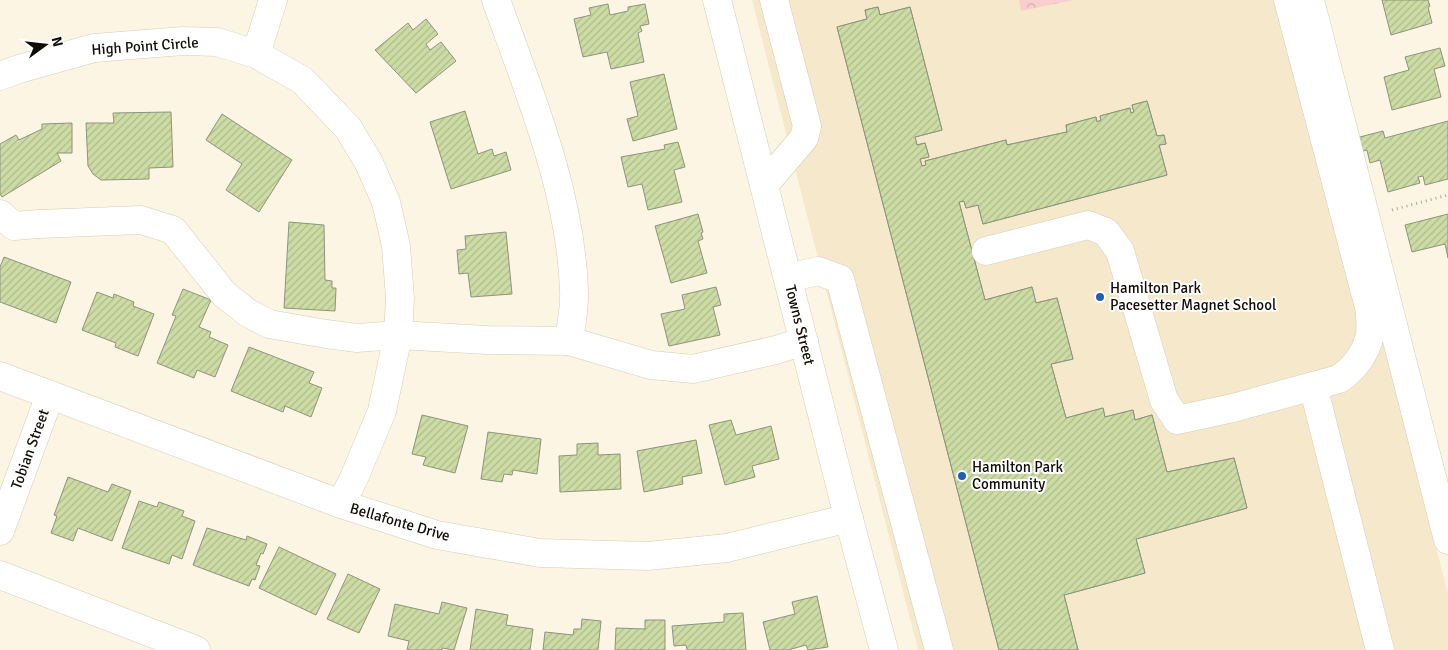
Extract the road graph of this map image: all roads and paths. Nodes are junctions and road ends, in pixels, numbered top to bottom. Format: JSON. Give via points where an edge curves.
{"nodes":[{"id":1,"x":273,"y":0,"type":"edge"},
{"id":2,"x":496,"y":0,"type":"edge"},
{"id":3,"x":717,"y":0,"type":"edge"},
{"id":4,"x":774,"y":0,"type":"edge"},
{"id":5,"x":1288,"y":0,"type":"edge"},
{"id":6,"x":1310,"y":0,"type":"edge"},
{"id":7,"x":256,"y":54,"type":"junction"},
{"id":8,"x":0,"y":76,"type":"edge"},
{"id":9,"x":765,"y":184,"type":"junction"},
{"id":10,"x":1448,"y":195,"type":"edge"},
{"id":11,"x":0,"y":214,"type":"edge"},
{"id":12,"x":1365,"y":218,"type":"junction"},
{"id":13,"x":986,"y":251,"type":"dead end"},
{"id":14,"x":788,"y":278,"type":"junction"},
{"id":15,"x":398,"y":335,"type":"junction"},
{"id":16,"x":569,"y":341,"type":"junction"},
{"id":17,"x":804,"y":341,"type":"junction"},
{"id":18,"x":1399,"y":350,"type":"junction"},
{"id":19,"x":1359,"y":360,"type":"junction"},
{"id":20,"x":0,"y":376,"type":"edge"},
{"id":21,"x":1313,"y":386,"type":"junction"},
{"id":22,"x":50,"y":395,"type":"junction"},
{"id":23,"x":341,"y":504,"type":"junction"},
{"id":24,"x":849,"y":518,"type":"junction"},
{"id":25,"x":0,"y":531,"type":"edge"},
{"id":26,"x":1448,"y":540,"type":"edge"},
{"id":27,"x":0,"y":575,"type":"edge"},
{"id":28,"x":196,"y":650,"type":"edge"},
{"id":29,"x":884,"y":650,"type":"edge"},
{"id":30,"x":939,"y":650,"type":"edge"},
{"id":31,"x":1380,"y":650,"type":"edge"}],
"edges":[{"from":1,"to":7,"type":"street"},
{"from":2,"to":16,"type":"street","via":[[553,167],[566,222],[574,293]]},
{"from":3,"to":9,"type":"street","name":"Towns Street"},
{"from":4,"to":9,"type":"street","via":[[807,126],[804,138]]},
{"from":5,"to":19,"type":"street","via":[[1370,311],[1370,335]]},
{"from":6,"to":12,"type":"street"},
{"from":7,"to":8,"type":"street","name":"High Point Circle","via":[[217,42],[183,41],[94,48]]},
{"from":7,"to":15,"type":"street","name":"High Point Circle","via":[[302,80],[348,128],[369,163],[386,202],[396,246],[400,298]]},
{"from":9,"to":14,"type":"street","name":"Towns Street"},
{"from":10,"to":12,"type":"path"},
{"from":11,"to":15,"type":"street","via":[[14,226],[141,220],[173,230],[224,294],[269,324],[357,338]]},
{"from":12,"to":18,"type":"street"},
{"from":13,"to":21,"type":"street","via":[[1088,225],[1106,232],[1120,251],[1164,400],[1177,420]]},
{"from":14,"to":17,"type":"street","name":"Towns Street"},
{"from":14,"to":30,"type":"street","via":[[818,271],[840,279]]},
{"from":15,"to":16,"type":"street"},
{"from":15,"to":23,"type":"street","name":"High Point Circle","via":[[382,411]]},
{"from":16,"to":17,"type":"street","via":[[651,365],[693,369]]},
{"from":17,"to":24,"type":"street","name":"Towns Street"},
{"from":18,"to":19,"type":"street"},
{"from":18,"to":26,"type":"street"},
{"from":19,"to":21,"type":"street","via":[[1339,378]]},
{"from":20,"to":22,"type":"street","name":"Bellafonte Drive"},
{"from":21,"to":31,"type":"street"},
{"from":22,"to":23,"type":"street","name":"Bellafonte Drive"},
{"from":22,"to":25,"type":"street","name":"Tobian Street"},
{"from":23,"to":24,"type":"street","name":"Bellafonte Drive","via":[[436,535],[540,553],[648,556],[727,548]]},
{"from":24,"to":29,"type":"street","name":"Towns Street"},
{"from":27,"to":28,"type":"street"}]}
